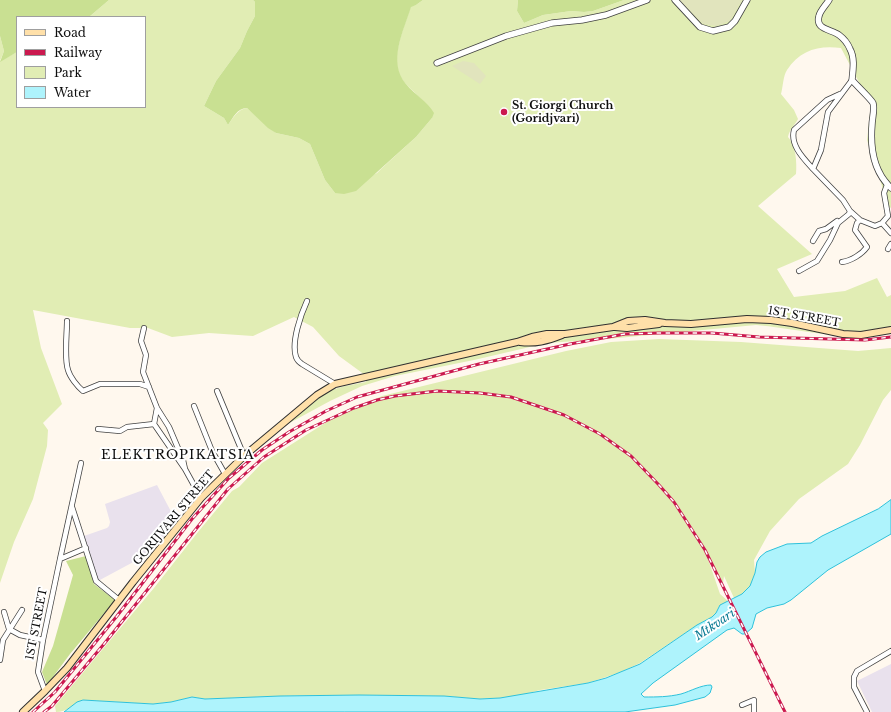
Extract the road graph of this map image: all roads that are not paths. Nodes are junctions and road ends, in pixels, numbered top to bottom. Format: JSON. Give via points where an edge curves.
{"nodes":[{"id":1,"x":647,"y":0,"type":"edge"},
{"id":2,"x":675,"y":0,"type":"edge"},
{"id":3,"x":747,"y":0,"type":"edge"},
{"id":4,"x":828,"y":0,"type":"edge"},
{"id":5,"x":438,"y":63,"type":"dead end"},
{"id":6,"x":852,"y":80,"type":"junction"},
{"id":7,"x":840,"y":94,"type":"junction"},
{"id":8,"x":813,"y":169,"type":"junction"},
{"id":9,"x":889,"y":186,"type":"edge"},
{"id":10,"x":849,"y":212,"type":"junction"},
{"id":11,"x":860,"y":220,"type":"junction"},
{"id":12,"x":882,"y":223,"type":"junction"},
{"id":13,"x":891,"y":233,"type":"edge"},
{"id":14,"x":813,"y":241,"type":"dead end"},
{"id":15,"x":891,"y":244,"type":"edge"},
{"id":16,"x":888,"y":249,"type":"dead end"},
{"id":17,"x":842,"y":262,"type":"dead end"},
{"id":18,"x":800,"y":271,"type":"dead end"},
{"id":19,"x":307,"y":301,"type":"dead end"},
{"id":20,"x":67,"y":321,"type":"dead end"},
{"id":21,"x":144,"y":328,"type":"dead end"},
{"id":22,"x":891,"y":330,"type":"edge"},
{"id":23,"x":442,"y":359,"type":"joint"},
{"id":24,"x":335,"y":384,"type":"junction"},
{"id":25,"x":149,"y":387,"type":"junction"},
{"id":26,"x":217,"y":391,"type":"dead end"},
{"id":27,"x":194,"y":406,"type":"dead end"},
{"id":28,"x":157,"y":408,"type":"junction"},
{"id":29,"x":154,"y":424,"type":"junction"},
{"id":30,"x":98,"y":429,"type":"dead end"},
{"id":31,"x":244,"y":456,"type":"junction"},
{"id":32,"x":81,"y":463,"type":"dead end"},
{"id":33,"x":185,"y":469,"type":"junction"},
{"id":34,"x":225,"y":474,"type":"junction"},
{"id":35,"x":201,"y":498,"type":"junction"},
{"id":36,"x":72,"y":507,"type":"junction"},
{"id":37,"x":86,"y":548,"type":"junction"},
{"id":38,"x":60,"y":559,"type":"junction"},
{"id":39,"x":119,"y":600,"type":"junction"},
{"id":40,"x":22,"y":610,"type":"dead end"},
{"id":41,"x":4,"y":612,"type":"dead end"},
{"id":42,"x":9,"y":629,"type":"junction"},
{"id":43,"x":43,"y":640,"type":"junction"},
{"id":44,"x":891,"y":650,"type":"edge"},
{"id":45,"x":0,"y":660,"type":"edge"},
{"id":46,"x":45,"y":691,"type":"junction"},
{"id":47,"x":742,"y":705,"type":"dead end"},
{"id":48,"x":23,"y":712,"type":"edge"},
{"id":49,"x":754,"y":712,"type":"edge"},
{"id":50,"x":867,"y":712,"type":"edge"}],
"edges":[{"from":1,"to":5,"type":"street","via":[[606,15],[552,23],[506,36]]},
{"from":2,"to":3,"type":"street","via":[[700,27],[713,31],[729,27]]},
{"from":4,"to":6,"type":"street","via":[[819,16],[819,23],[822,28],[839,35],[846,42],[853,61]]},
{"from":6,"to":7,"type":"street"},
{"from":6,"to":9,"type":"street","via":[[872,102],[870,140],[873,157],[880,174]]},
{"from":7,"to":8,"type":"street","via":[[828,112],[821,150]]},
{"from":7,"to":8,"type":"street","via":[[827,100],[794,130],[792,136],[796,148]]},
{"from":8,"to":10,"type":"street","via":[[843,200]]},
{"from":9,"to":12,"type":"street","via":[[884,193],[888,216]]},
{"from":10,"to":11,"type":"street"},
{"from":10,"to":14,"type":"street","via":[[834,224],[819,231]]},
{"from":10,"to":18,"type":"street","via":[[838,223],[816,261]]},
{"from":11,"to":12,"type":"street","via":[[875,226]]},
{"from":11,"to":17,"type":"street","via":[[855,230],[867,247],[850,261]]},
{"from":12,"to":13,"type":"street"},
{"from":15,"to":16,"type":"street"},
{"from":19,"to":24,"type":"street","via":[[298,328],[295,355],[302,364]]},
{"from":20,"to":25,"type":"street","via":[[68,370],[83,391],[100,384],[140,384]]},
{"from":21,"to":25,"type":"street","via":[[141,341],[146,355],[143,372]]},
{"from":22,"to":23,"type":"main road","name":"1ST STREET","via":[[843,334],[792,323],[747,319],[691,324],[665,323],[547,334]]},
{"from":23,"to":24,"type":"main road","name":"GORIJVARI STREET"},
{"from":24,"to":31,"type":"main road","name":"GORIJVARI STREET","via":[[317,395]]},
{"from":25,"to":28,"type":"street"},
{"from":26,"to":31,"type":"street"},
{"from":27,"to":34,"type":"street","via":[[212,451]]},
{"from":28,"to":29,"type":"street"},
{"from":28,"to":33,"type":"street","via":[[169,427]]},
{"from":29,"to":30,"type":"street","via":[[127,427],[120,431]]},
{"from":29,"to":33,"type":"street"},
{"from":31,"to":34,"type":"main road","name":"GORIJVARI STREET"},
{"from":32,"to":36,"type":"street","name":"1ST STREET"},
{"from":33,"to":35,"type":"street"},
{"from":34,"to":35,"type":"main road","name":"GORIJVARI STREET"},
{"from":35,"to":39,"type":"main road","name":"GORIJVARI STREET"},
{"from":36,"to":37,"type":"street"},
{"from":36,"to":38,"type":"street","name":"1ST STREET"},
{"from":37,"to":38,"type":"street"},
{"from":37,"to":39,"type":"street","via":[[96,582]]},
{"from":38,"to":43,"type":"street","name":"1ST STREET"},
{"from":39,"to":46,"type":"main road","name":"GORIJVARI STREET","via":[[70,664]]},
{"from":40,"to":42,"type":"street"},
{"from":41,"to":42,"type":"street"},
{"from":42,"to":43,"type":"street","via":[[20,635]]},
{"from":42,"to":45,"type":"street","via":[[3,640]]},
{"from":43,"to":46,"type":"street","name":"1ST STREET","via":[[38,672]]},
{"from":44,"to":50,"type":"street","via":[[857,671],[854,678],[854,687]]},
{"from":46,"to":48,"type":"main road","name":"GORIJVARI STREET"},
{"from":47,"to":49,"type":"street","via":[[754,700]]}]}
